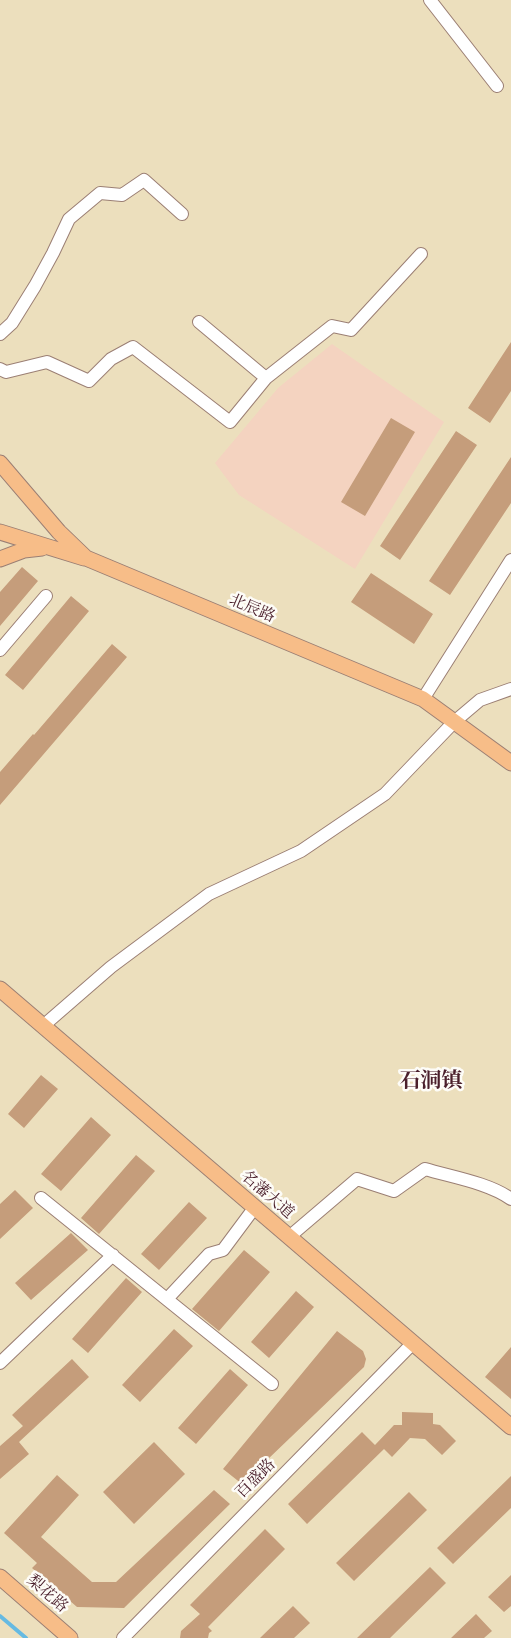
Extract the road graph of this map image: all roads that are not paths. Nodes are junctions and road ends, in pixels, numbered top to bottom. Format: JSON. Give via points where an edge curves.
{"nodes":[{"id":1,"x":430,"y":0,"type":"edge"},
{"id":2,"x":497,"y":86,"type":"dead end"},
{"id":3,"x":182,"y":214,"type":"dead end"},
{"id":4,"x":421,"y":254,"type":"dead end"},
{"id":5,"x":199,"y":322,"type":"dead end"},
{"id":6,"x":0,"y":334,"type":"edge"},
{"id":7,"x":0,"y":369,"type":"edge"},
{"id":8,"x":266,"y":378,"type":"junction"},
{"id":9,"x":0,"y":463,"type":"edge"},
{"id":10,"x":0,"y":532,"type":"edge"},
{"id":11,"x":49,"y":547,"type":"junction"},
{"id":12,"x":86,"y":558,"type":"junction"},
{"id":13,"x":0,"y":559,"type":"edge"},
{"id":14,"x":511,"y":560,"type":"edge"},
{"id":15,"x":46,"y":596,"type":"dead end"},
{"id":16,"x":0,"y":650,"type":"edge"},
{"id":17,"x":511,"y":689,"type":"edge"},
{"id":18,"x":423,"y":699,"type":"junction"},
{"id":19,"x":454,"y":722,"type":"junction"},
{"id":20,"x":511,"y":763,"type":"edge"},
{"id":21,"x":0,"y":989,"type":"edge"},
{"id":22,"x":43,"y":1026,"type":"junction"},
{"id":23,"x":41,"y":1198,"type":"dead end"},
{"id":24,"x":511,"y":1199,"type":"edge"},
{"id":25,"x":255,"y":1207,"type":"junction"},
{"id":26,"x":289,"y":1237,"type":"junction"},
{"id":27,"x":113,"y":1255,"type":"junction"},
{"id":28,"x":167,"y":1299,"type":"junction"},
{"id":29,"x":413,"y":1343,"type":"junction"},
{"id":30,"x":0,"y":1362,"type":"edge"},
{"id":31,"x":272,"y":1384,"type":"dead end"},
{"id":32,"x":511,"y":1427,"type":"edge"},
{"id":33,"x":0,"y":1576,"type":"edge"},
{"id":34,"x":70,"y":1638,"type":"edge"},
{"id":35,"x":123,"y":1638,"type":"edge"}],
"edges":[{"from":1,"to":2,"type":"street"},
{"from":3,"to":6,"type":"street","via":[[144,180],[122,195],[100,193],[69,219],[36,286],[12,323]]},
{"from":4,"to":8,"type":"street","via":[[350,330],[332,326]]},
{"from":5,"to":8,"type":"street"},
{"from":7,"to":8,"type":"street","via":[[6,372],[47,362],[89,381],[112,359],[133,347],[230,422]]},
{"from":9,"to":12,"type":"main road","name":"北辰路","via":[[59,532]]},
{"from":10,"to":11,"type":"main road"},
{"from":11,"to":12,"type":"main road"},
{"from":11,"to":13,"type":"main road","via":[[24,550]]},
{"from":12,"to":18,"type":"main road","name":"北辰路"},
{"from":14,"to":18,"type":"street"},
{"from":15,"to":16,"type":"street"},
{"from":17,"to":19,"type":"street","via":[[480,700]]},
{"from":18,"to":19,"type":"main road","name":"北辰路"},
{"from":19,"to":20,"type":"main road","name":"北辰路"},
{"from":19,"to":22,"type":"street","via":[[385,794],[301,851],[209,894],[111,967]]},
{"from":21,"to":22,"type":"main road","name":"名藩大道"},
{"from":22,"to":25,"type":"main road","name":"名藩大道"},
{"from":23,"to":27,"type":"street"},
{"from":24,"to":26,"type":"street","via":[[495,1190],[425,1169],[394,1192],[357,1179]]},
{"from":25,"to":26,"type":"main road","name":"名藩大道"},
{"from":25,"to":28,"type":"street","via":[[222,1250],[209,1254]]},
{"from":26,"to":29,"type":"main road","name":"名藩大道"},
{"from":27,"to":28,"type":"street"},
{"from":27,"to":30,"type":"street"},
{"from":28,"to":31,"type":"street"},
{"from":29,"to":32,"type":"main road","name":"名藩大道"},
{"from":29,"to":35,"type":"street","name":"百盛路"},
{"from":33,"to":34,"type":"main road","name":"梨花路"}]}
